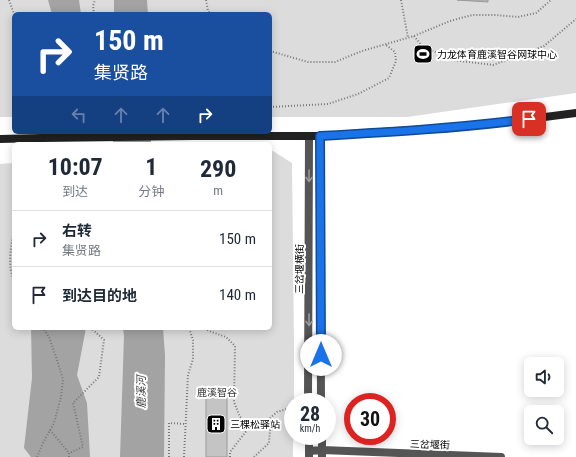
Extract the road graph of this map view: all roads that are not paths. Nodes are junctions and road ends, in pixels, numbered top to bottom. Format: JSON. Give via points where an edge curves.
{"nodes":[{"id":1,"x":576,"y":114,"type":"edge"},
{"id":2,"x":320,"y":136,"type":"junction"},
{"id":3,"x":309,"y":137,"type":"junction"},
{"id":4,"x":0,"y":139,"type":"edge"},
{"id":5,"x":308,"y":393,"type":"edge"},
{"id":6,"x":322,"y":393,"type":"edge"},
{"id":7,"x":309,"y":454,"type":"edge"},
{"id":8,"x":322,"y":454,"type":"edge"},
{"id":9,"x":501,"y":457,"type":"edge"}],
"edges":[{"from":1,"to":2,"type":"street","via":[[499,123]]},
{"from":2,"to":3,"type":"street"},
{"from":2,"to":6,"type":"street"},
{"from":3,"to":4,"type":"street","bridge":true},
{"from":3,"to":5,"type":"street","name":"三岔堰横街","one_way":true},
{"from":7,"to":8,"type":"street","name":"三岔堰街"},
{"from":8,"to":9,"type":"street","name":"三岔堰街"}]}
